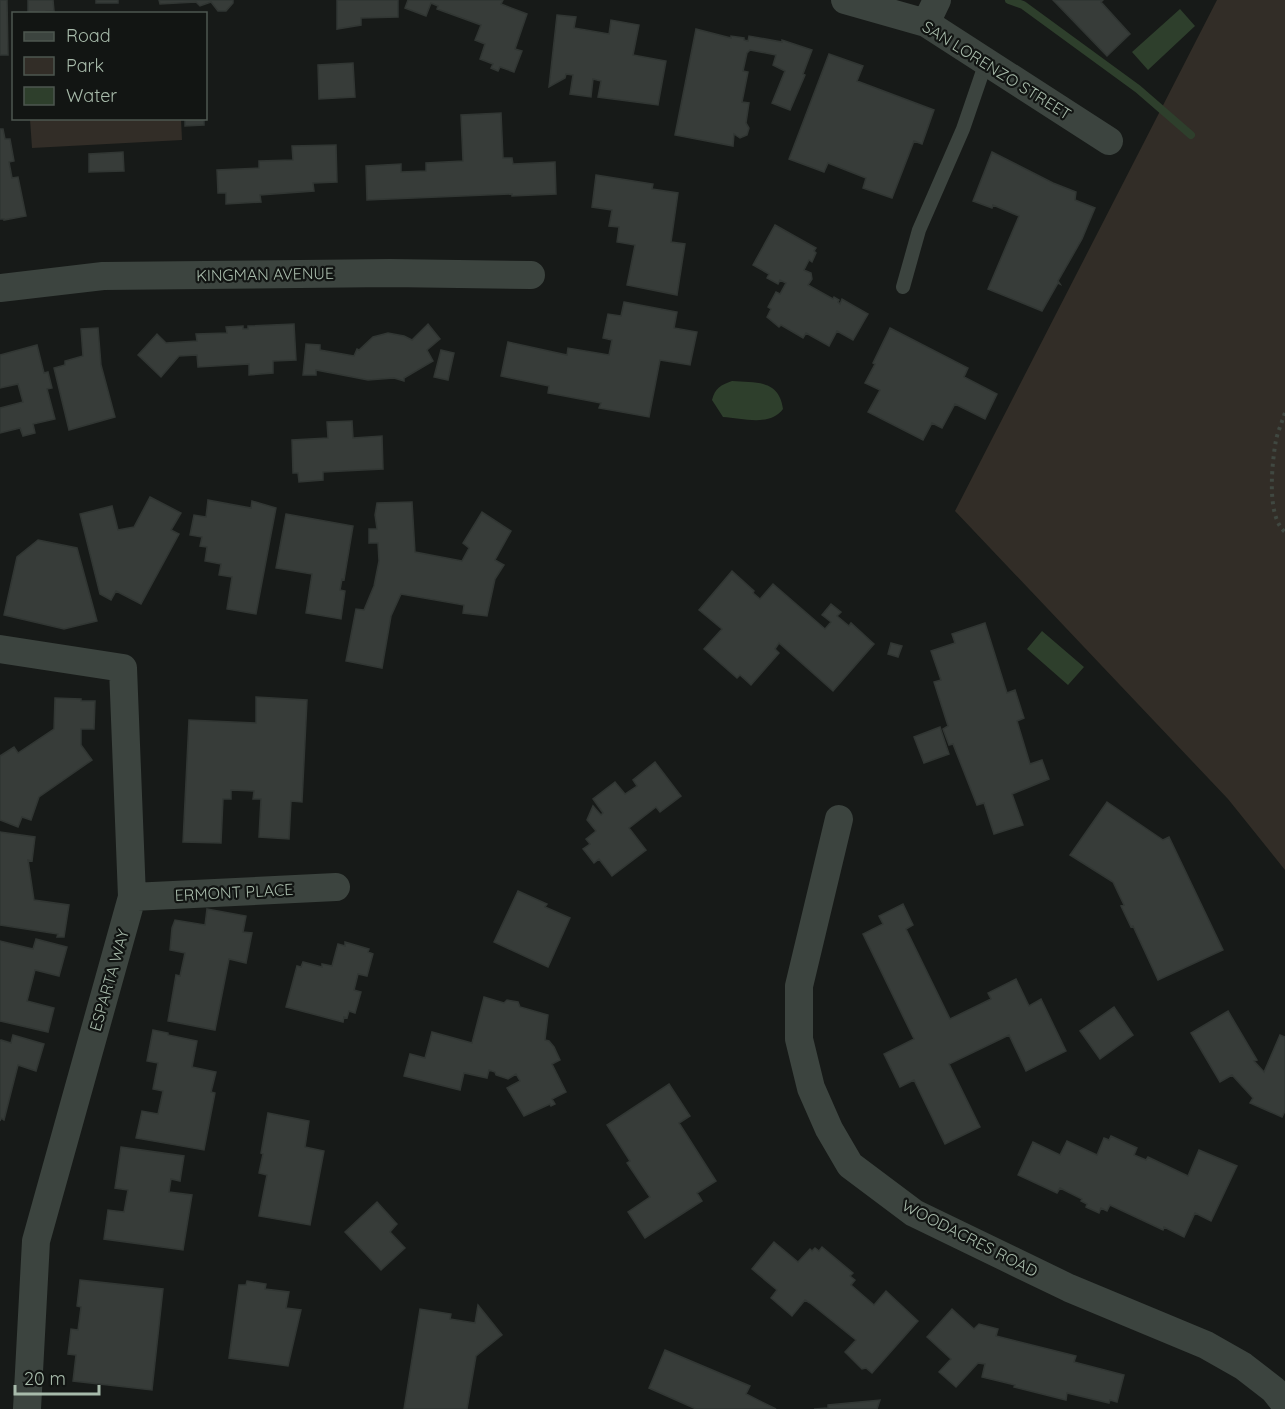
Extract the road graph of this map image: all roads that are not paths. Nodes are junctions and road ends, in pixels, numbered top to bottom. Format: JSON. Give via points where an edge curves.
{"nodes":[{"id":1,"x":845,"y":0,"type":"edge"},
{"id":2,"x":932,"y":11,"type":"edge"},
{"id":3,"x":986,"y":62,"type":"junction"},
{"id":4,"x":1109,"y":141,"type":"dead end"},
{"id":5,"x":531,"y":275,"type":"dead end"},
{"id":6,"x":903,"y":287,"type":"dead end"},
{"id":7,"x":0,"y":288,"type":"edge"},
{"id":8,"x":0,"y":649,"type":"edge"},
{"id":9,"x":839,"y":819,"type":"dead end"},
{"id":10,"x":336,"y":887,"type":"dead end"},
{"id":11,"x":132,"y":897,"type":"junction"},
{"id":12,"x":1285,"y":1404,"type":"edge"},
{"id":13,"x":27,"y":1409,"type":"edge"}],
"edges":[{"from":1,"to":2,"type":"street","name":"SAN LORENZO STREET"},
{"from":2,"to":3,"type":"street","name":"SAN LORENZO STREET"},
{"from":3,"to":4,"type":"street","name":"SAN LORENZO STREET"},
{"from":3,"to":6,"type":"lane","via":[[963,129],[919,230]]},
{"from":5,"to":7,"type":"street","name":"KINGMAN AVENUE","via":[[103,276]]},
{"from":8,"to":11,"type":"street","name":"ESPARTA WAY","via":[[123,668]]},
{"from":9,"to":12,"type":"street","name":"WOODACRES ROAD","via":[[799,986],[799,1039],[811,1088],[850,1165],[914,1213],[1070,1288],[1206,1344],[1243,1366],[1274,1390]]},
{"from":10,"to":11,"type":"street","name":"ERMONT PLACE"},
{"from":11,"to":13,"type":"street","name":"ESPARTA WAY","via":[[36,1241]]}]}
